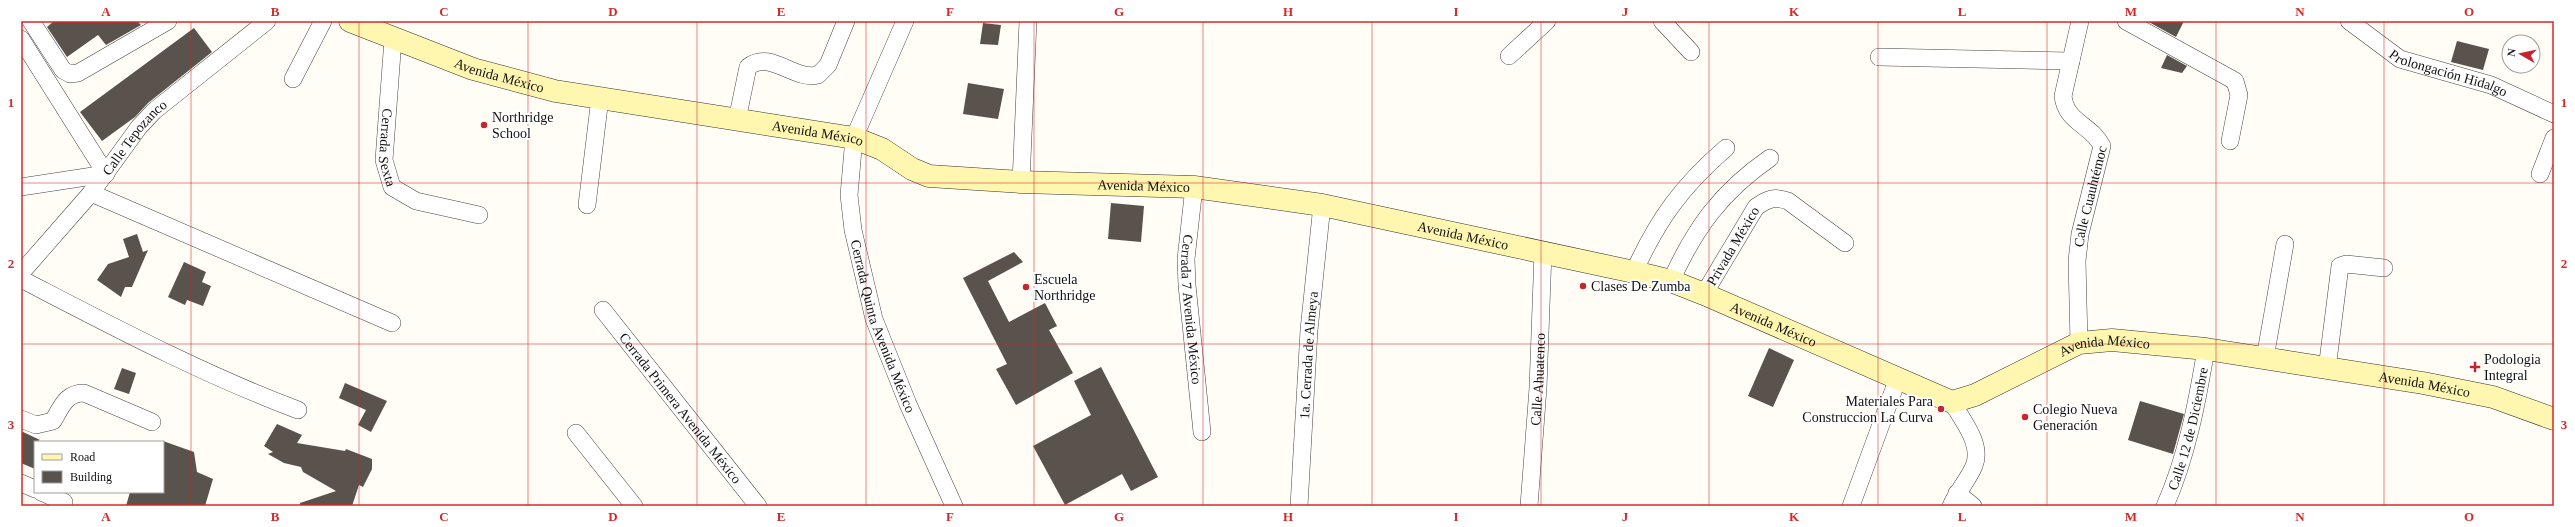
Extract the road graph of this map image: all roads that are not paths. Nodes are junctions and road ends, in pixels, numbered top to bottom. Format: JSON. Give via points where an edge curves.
{"nodes":[{"id":1,"x":31,"y":21,"type":"edge"},
{"id":2,"x":168,"y":21,"type":"edge"},
{"id":3,"x":267,"y":21,"type":"edge"},
{"id":4,"x":323,"y":21,"type":"edge"},
{"id":5,"x":350,"y":21,"type":"edge"},
{"id":6,"x":846,"y":21,"type":"edge"},
{"id":7,"x":905,"y":21,"type":"edge"},
{"id":8,"x":1028,"y":21,"type":"edge"},
{"id":9,"x":1547,"y":21,"type":"edge"},
{"id":10,"x":1662,"y":21,"type":"edge"},
{"id":11,"x":2080,"y":21,"type":"edge"},
{"id":12,"x":2126,"y":21,"type":"edge"},
{"id":13,"x":2349,"y":21,"type":"edge"},
{"id":14,"x":21,"y":39,"type":"edge"},
{"id":15,"x":392,"y":39,"type":"junction"},
{"id":16,"x":1691,"y":52,"type":"dead end"},
{"id":17,"x":1509,"y":56,"type":"dead end"},
{"id":18,"x":1879,"y":57,"type":"dead end"},
{"id":19,"x":2071,"y":61,"type":"junction"},
{"id":20,"x":293,"y":79,"type":"dead end"},
{"id":21,"x":600,"y":98,"type":"junction"},
{"id":22,"x":2554,"y":114,"type":"edge"},
{"id":23,"x":737,"y":120,"type":"junction"},
{"id":24,"x":854,"y":138,"type":"junction"},
{"id":25,"x":2554,"y":138,"type":"edge"},
{"id":26,"x":2230,"y":141,"type":"dead end"},
{"id":27,"x":1726,"y":148,"type":"dead end"},
{"id":28,"x":1770,"y":158,"type":"dead end"},
{"id":29,"x":106,"y":174,"type":"junction"},
{"id":30,"x":2540,"y":174,"type":"dead end"},
{"id":31,"x":1021,"y":182,"type":"junction"},
{"id":32,"x":21,"y":187,"type":"edge"},
{"id":33,"x":1194,"y":187,"type":"junction"},
{"id":34,"x":91,"y":193,"type":"junction"},
{"id":35,"x":587,"y":205,"type":"dead end"},
{"id":36,"x":1322,"y":205,"type":"junction"},
{"id":37,"x":479,"y":215,"type":"dead end"},
{"id":38,"x":1845,"y":243,"type":"dead end"},
{"id":39,"x":2285,"y":244,"type":"dead end"},
{"id":40,"x":1543,"y":252,"type":"junction"},
{"id":41,"x":2384,"y":268,"type":"dead end"},
{"id":42,"x":1634,"y":272,"type":"junction"},
{"id":43,"x":21,"y":273,"type":"edge"},
{"id":44,"x":21,"y":279,"type":"edge"},
{"id":45,"x":1671,"y":281,"type":"junction"},
{"id":46,"x":1704,"y":294,"type":"junction"},
{"id":47,"x":603,"y":310,"type":"dead end"},
{"id":48,"x":392,"y":323,"type":"dead end"},
{"id":49,"x":2079,"y":343,"type":"junction"},
{"id":50,"x":2206,"y":349,"type":"junction"},
{"id":51,"x":2265,"y":358,"type":"junction"},
{"id":52,"x":2327,"y":369,"type":"junction"},
{"id":53,"x":1898,"y":378,"type":"junction"},
{"id":54,"x":1952,"y":402,"type":"junction"},
{"id":55,"x":298,"y":410,"type":"dead end"},
{"id":56,"x":2553,"y":414,"type":"edge"},
{"id":57,"x":21,"y":420,"type":"edge"},
{"id":58,"x":152,"y":422,"type":"dead end"},
{"id":59,"x":1202,"y":432,"type":"dead end"},
{"id":60,"x":576,"y":433,"type":"dead end"},
{"id":61,"x":21,"y":483,"type":"edge"},
{"id":62,"x":34,"y":489,"type":"edge"},
{"id":63,"x":43,"y":493,"type":"edge"},
{"id":64,"x":1954,"y":499,"type":"edge"},
{"id":65,"x":64,"y":502,"type":"dead end"},
{"id":66,"x":634,"y":506,"type":"edge"},
{"id":67,"x":758,"y":506,"type":"edge"},
{"id":68,"x":954,"y":506,"type":"edge"},
{"id":69,"x":1299,"y":506,"type":"edge"},
{"id":70,"x":1529,"y":506,"type":"edge"},
{"id":71,"x":1851,"y":506,"type":"edge"},
{"id":72,"x":1973,"y":506,"type":"edge"},
{"id":73,"x":2165,"y":506,"type":"edge"}],
"edges":[{"from":1,"to":2,"type":"street","via":[[63,70],[70,74],[78,73]]},
{"from":3,"to":29,"type":"street","name":"Calle Tepozanco","via":[[154,111],[139,127]]},
{"from":4,"to":20,"type":"street"},
{"from":5,"to":15,"type":"main road","name":"Avenida México"},
{"from":6,"to":23,"type":"street","via":[[828,65],[818,75],[805,75],[766,61],[755,61],[748,67]]},
{"from":7,"to":24,"type":"street","name":"Cerrada Quinta Avenida México"},
{"from":8,"to":31,"type":"street"},
{"from":9,"to":17,"type":"street"},
{"from":10,"to":16,"type":"street"},
{"from":11,"to":19,"type":"street","name":"Calle Cuauhtémoc"},
{"from":12,"to":26,"type":"street","via":[[2235,81],[2239,95]]},
{"from":13,"to":22,"type":"street","name":"Prolongación Hidalgo","via":[[2400,59],[2491,85]]},
{"from":14,"to":29,"type":"street"},
{"from":15,"to":21,"type":"main road","name":"Avenida México","via":[[473,69],[555,91]]},
{"from":15,"to":37,"type":"street","name":"Cerrada Sexta","via":[[384,160],[392,187],[416,201]]},
{"from":18,"to":19,"type":"street"},
{"from":19,"to":49,"type":"street","name":"Calle Cuauhtémoc","via":[[2063,96],[2064,105],[2075,121],[2098,136],[2102,146],[2080,234],[2077,261]]},
{"from":21,"to":23,"type":"main road","name":"Avenida México"},
{"from":21,"to":35,"type":"street"},
{"from":23,"to":24,"type":"main road","name":"Avenida México"},
{"from":24,"to":31,"type":"main road","name":"Avenida México","via":[[882,149],[929,176]]},
{"from":24,"to":68,"type":"street","name":"Cerrada Quinta Avenida México","via":[[850,195],[853,230],[874,319],[908,404]]},
{"from":25,"to":30,"type":"street"},
{"from":27,"to":42,"type":"street","via":[[1705,167],[1665,213],[1651,234]]},
{"from":28,"to":45,"type":"street","via":[[1745,175],[1719,201],[1698,228]]},
{"from":29,"to":32,"type":"street"},
{"from":29,"to":34,"type":"street","name":"Calle Tepozanco"},
{"from":31,"to":33,"type":"main road","name":"Avenida México"},
{"from":33,"to":36,"type":"main road","name":"Avenida México"},
{"from":33,"to":59,"type":"street","name":"Cerrada 7 Avenida México","via":[[1186,259]]},
{"from":34,"to":43,"type":"street","name":"Calle Tepozanco"},
{"from":34,"to":48,"type":"street"},
{"from":36,"to":40,"type":"main road","name":"Avenida México"},
{"from":36,"to":69,"type":"street","name":"1a. Cerrada de Almeya","via":[[1309,330]]},
{"from":38,"to":46,"type":"street","name":"Privada México","via":[[1788,201],[1776,197],[1767,200],[1756,207]]},
{"from":39,"to":51,"type":"street"},
{"from":40,"to":42,"type":"main road","name":"Avenida México"},
{"from":40,"to":70,"type":"street","name":"Calle Ahuatenco","via":[[1538,388]]},
{"from":41,"to":52,"type":"street","via":[[2346,264],[2340,266]]},
{"from":42,"to":45,"type":"main road","name":"Avenida México"},
{"from":44,"to":55,"type":"street","via":[[187,364],[246,391]]},
{"from":45,"to":46,"type":"main road","name":"Avenida México"},
{"from":46,"to":53,"type":"main road","name":"Avenida México"},
{"from":47,"to":67,"type":"street","name":"Cerrada Primera Avenida México"},
{"from":49,"to":50,"type":"main road","name":"Avenida México","via":[[2112,340]]},
{"from":49,"to":54,"type":"main road","name":"Avenida México","via":[[1975,395]]},
{"from":50,"to":51,"type":"main road","name":"Avenida México"},
{"from":50,"to":73,"type":"street","name":"Calle 12 de Diciembre","via":[[2194,420]]},
{"from":51,"to":52,"type":"main road","name":"Avenida México"},
{"from":52,"to":56,"type":"main road","name":"Avenida México","via":[[2423,383],[2493,397]]},
{"from":53,"to":54,"type":"main road","name":"Avenida México"},
{"from":53,"to":71,"type":"street"},
{"from":54,"to":64,"type":"street","via":[[1973,439],[1977,453],[1974,466]]},
{"from":57,"to":58,"type":"street","via":[[36,425],[50,422],[54,420],[67,397],[74,393],[84,393]]},
{"from":60,"to":66,"type":"street"},
{"from":61,"to":62,"type":"street"},
{"from":63,"to":65,"type":"street"},
{"from":64,"to":72,"type":"street"}]}
